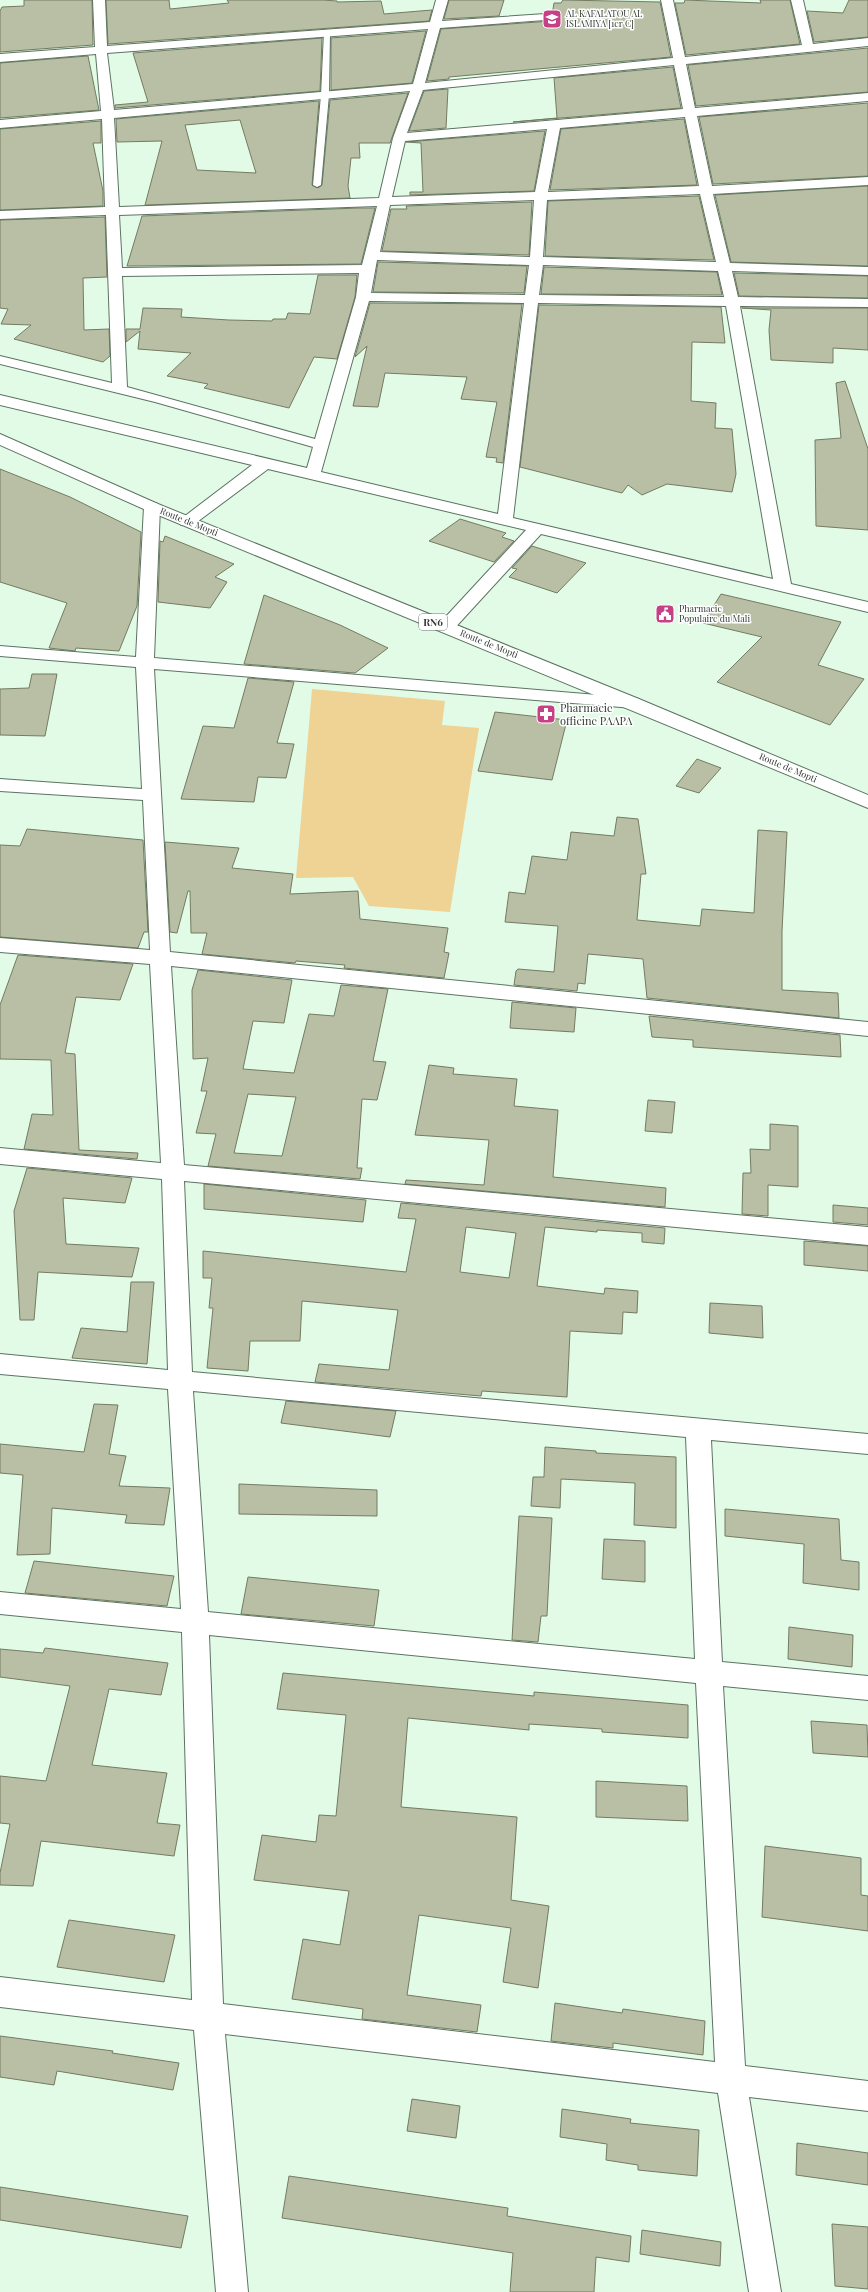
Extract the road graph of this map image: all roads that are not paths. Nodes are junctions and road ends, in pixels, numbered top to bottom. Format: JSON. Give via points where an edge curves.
{"nodes":[{"id":1,"x":99,"y":0,"type":"edge"},
{"id":2,"x":442,"y":0,"type":"edge"},
{"id":3,"x":667,"y":0,"type":"edge"},
{"id":4,"x":797,"y":0,"type":"edge"},
{"id":5,"x":545,"y":17,"type":"dead end"},
{"id":6,"x":437,"y":23,"type":"junction"},
{"id":7,"x":327,"y":32,"type":"junction"},
{"id":8,"x":868,"y":42,"type":"edge"},
{"id":9,"x":808,"y":47,"type":"junction"},
{"id":10,"x":101,"y":50,"type":"junction"},
{"id":11,"x":0,"y":58,"type":"edge"},
{"id":12,"x":680,"y":59,"type":"junction"},
{"id":13,"x":418,"y":87,"type":"junction"},
{"id":14,"x":325,"y":95,"type":"junction"},
{"id":15,"x":868,"y":97,"type":"edge"},
{"id":16,"x":691,"y":111,"type":"junction"},
{"id":17,"x":108,"y":115,"type":"junction"},
{"id":18,"x":0,"y":124,"type":"edge"},
{"id":19,"x":554,"y":125,"type":"junction"},
{"id":20,"x":399,"y":138,"type":"junction"},
{"id":21,"x":868,"y":180,"type":"edge"},
{"id":22,"x":317,"y":185,"type":"dead end"},
{"id":23,"x":706,"y":190,"type":"junction"},
{"id":24,"x":541,"y":196,"type":"junction"},
{"id":25,"x":384,"y":201,"type":"junction"},
{"id":26,"x":112,"y":211,"type":"junction"},
{"id":27,"x":0,"y":214,"type":"edge"},
{"id":28,"x":369,"y":262,"type":"junction"},
{"id":29,"x":536,"y":262,"type":"junction"},
{"id":30,"x":724,"y":267,"type":"junction"},
{"id":31,"x":868,"y":271,"type":"edge"},
{"id":32,"x":116,"y":272,"type":"junction"},
{"id":33,"x":364,"y":297,"type":"junction"},
{"id":34,"x":530,"y":300,"type":"junction"},
{"id":35,"x":732,"y":302,"type":"junction"},
{"id":36,"x":868,"y":303,"type":"edge"},
{"id":37,"x":0,"y":360,"type":"edge"},
{"id":38,"x":120,"y":389,"type":"junction"},
{"id":39,"x":0,"y":400,"type":"edge"},
{"id":40,"x":0,"y":439,"type":"edge"},
{"id":41,"x":321,"y":445,"type":"junction"},
{"id":42,"x":265,"y":463,"type":"junction"},
{"id":43,"x":313,"y":474,"type":"junction"},
{"id":44,"x":152,"y":508,"type":"junction"},
{"id":45,"x":505,"y":520,"type":"junction"},
{"id":46,"x":187,"y":522,"type":"junction"},
{"id":47,"x":537,"y":528,"type":"junction"},
{"id":48,"x":783,"y":586,"type":"junction"},
{"id":49,"x":868,"y":607,"type":"edge"},
{"id":50,"x":446,"y":627,"type":"junction"},
{"id":51,"x":0,"y":651,"type":"edge"},
{"id":52,"x":145,"y":662,"type":"junction"},
{"id":53,"x":633,"y":703,"type":"junction"},
{"id":54,"x":0,"y":785,"type":"edge"},
{"id":55,"x":152,"y":796,"type":"junction"},
{"id":56,"x":868,"y":802,"type":"edge"},
{"id":57,"x":0,"y":945,"type":"edge"},
{"id":58,"x":160,"y":958,"type":"junction"},
{"id":59,"x":868,"y":1029,"type":"edge"},
{"id":60,"x":0,"y":1156,"type":"edge"},
{"id":61,"x":174,"y":1172,"type":"junction"},
{"id":62,"x":868,"y":1236,"type":"edge"},
{"id":63,"x":0,"y":1364,"type":"edge"},
{"id":64,"x":180,"y":1381,"type":"junction"},
{"id":65,"x":698,"y":1429,"type":"junction"},
{"id":66,"x":868,"y":1444,"type":"edge"},
{"id":67,"x":0,"y":1604,"type":"edge"},
{"id":68,"x":195,"y":1622,"type":"junction"},
{"id":69,"x":709,"y":1672,"type":"junction"},
{"id":70,"x":868,"y":1688,"type":"edge"},
{"id":71,"x":0,"y":1992,"type":"edge"},
{"id":72,"x":208,"y":2017,"type":"junction"},
{"id":73,"x":731,"y":2081,"type":"junction"},
{"id":74,"x":868,"y":2096,"type":"edge"},
{"id":75,"x":232,"y":2292,"type":"edge"},
{"id":76,"x":765,"y":2292,"type":"edge"}],
"edges":[{"from":1,"to":10,"type":"main road"},
{"from":2,"to":6,"type":"main road"},
{"from":3,"to":12,"type":"main road"},
{"from":4,"to":9,"type":"main road"},
{"from":5,"to":6,"type":"main road"},
{"from":6,"to":7,"type":"main road"},
{"from":6,"to":13,"type":"main road"},
{"from":7,"to":10,"type":"main road"},
{"from":7,"to":14,"type":"lane"},
{"from":8,"to":9,"type":"main road"},
{"from":9,"to":12,"type":"main road"},
{"from":10,"to":11,"type":"main road"},
{"from":10,"to":17,"type":"main road"},
{"from":12,"to":13,"type":"main road"},
{"from":12,"to":16,"type":"main road"},
{"from":13,"to":14,"type":"main road"},
{"from":13,"to":20,"type":"main road"},
{"from":14,"to":17,"type":"main road"},
{"from":14,"to":22,"type":"lane"},
{"from":15,"to":16,"type":"main road"},
{"from":16,"to":19,"type":"main road"},
{"from":16,"to":23,"type":"main road"},
{"from":17,"to":18,"type":"main road"},
{"from":17,"to":26,"type":"main road"},
{"from":19,"to":20,"type":"main road"},
{"from":19,"to":24,"type":"main road"},
{"from":20,"to":25,"type":"main road"},
{"from":21,"to":23,"type":"main road"},
{"from":23,"to":24,"type":"main road"},
{"from":23,"to":30,"type":"main road"},
{"from":24,"to":25,"type":"main road"},
{"from":24,"to":29,"type":"main road"},
{"from":25,"to":26,"type":"main road"},
{"from":25,"to":28,"type":"main road"},
{"from":26,"to":27,"type":"main road"},
{"from":26,"to":32,"type":"main road"},
{"from":28,"to":29,"type":"main road"},
{"from":28,"to":32,"type":"main road"},
{"from":28,"to":33,"type":"main road"},
{"from":29,"to":30,"type":"main road"},
{"from":29,"to":34,"type":"main road"},
{"from":30,"to":31,"type":"main road"},
{"from":30,"to":35,"type":"main road"},
{"from":32,"to":38,"type":"main road"},
{"from":33,"to":34,"type":"main road"},
{"from":33,"to":41,"type":"main road"},
{"from":34,"to":35,"type":"main road"},
{"from":34,"to":45,"type":"main road"},
{"from":35,"to":36,"type":"main road"},
{"from":35,"to":48,"type":"main road"},
{"from":37,"to":38,"type":"main road"},
{"from":38,"to":41,"type":"main road","via":[[160,398]]},
{"from":39,"to":42,"type":"main road"},
{"from":40,"to":44,"type":"main road","name":"Route de Mopti","number":"RN6"},
{"from":41,"to":43,"type":"main road"},
{"from":42,"to":43,"type":"main road"},
{"from":42,"to":46,"type":"main road"},
{"from":43,"to":45,"type":"main road"},
{"from":44,"to":46,"type":"main road","name":"Route de Mopti","number":"RN6"},
{"from":44,"to":52,"type":"main road"},
{"from":45,"to":47,"type":"main road"},
{"from":46,"to":50,"type":"main road","name":"Route de Mopti","number":"RN6"},
{"from":47,"to":48,"type":"main road"},
{"from":47,"to":50,"type":"main road"},
{"from":48,"to":49,"type":"main road"},
{"from":50,"to":53,"type":"main road","name":"Route de Mopti","number":"RN6"},
{"from":51,"to":52,"type":"main road"},
{"from":52,"to":53,"type":"main road"},
{"from":52,"to":55,"type":"main road"},
{"from":53,"to":56,"type":"main road","name":"Route de Mopti","number":"RN6"},
{"from":54,"to":55,"type":"main road"},
{"from":55,"to":58,"type":"main road"},
{"from":57,"to":58,"type":"main road"},
{"from":58,"to":59,"type":"main road"},
{"from":58,"to":61,"type":"main road"},
{"from":60,"to":61,"type":"main road"},
{"from":61,"to":62,"type":"main road"},
{"from":61,"to":64,"type":"main road"},
{"from":63,"to":64,"type":"main road"},
{"from":64,"to":65,"type":"main road"},
{"from":64,"to":68,"type":"main road"},
{"from":65,"to":66,"type":"main road"},
{"from":65,"to":69,"type":"main road"},
{"from":67,"to":68,"type":"main road"},
{"from":68,"to":69,"type":"main road"},
{"from":68,"to":72,"type":"main road"},
{"from":69,"to":70,"type":"main road"},
{"from":69,"to":73,"type":"main road"},
{"from":71,"to":72,"type":"main road"},
{"from":72,"to":73,"type":"main road"},
{"from":72,"to":75,"type":"main road"},
{"from":73,"to":74,"type":"main road"},
{"from":73,"to":76,"type":"main road"}]}
